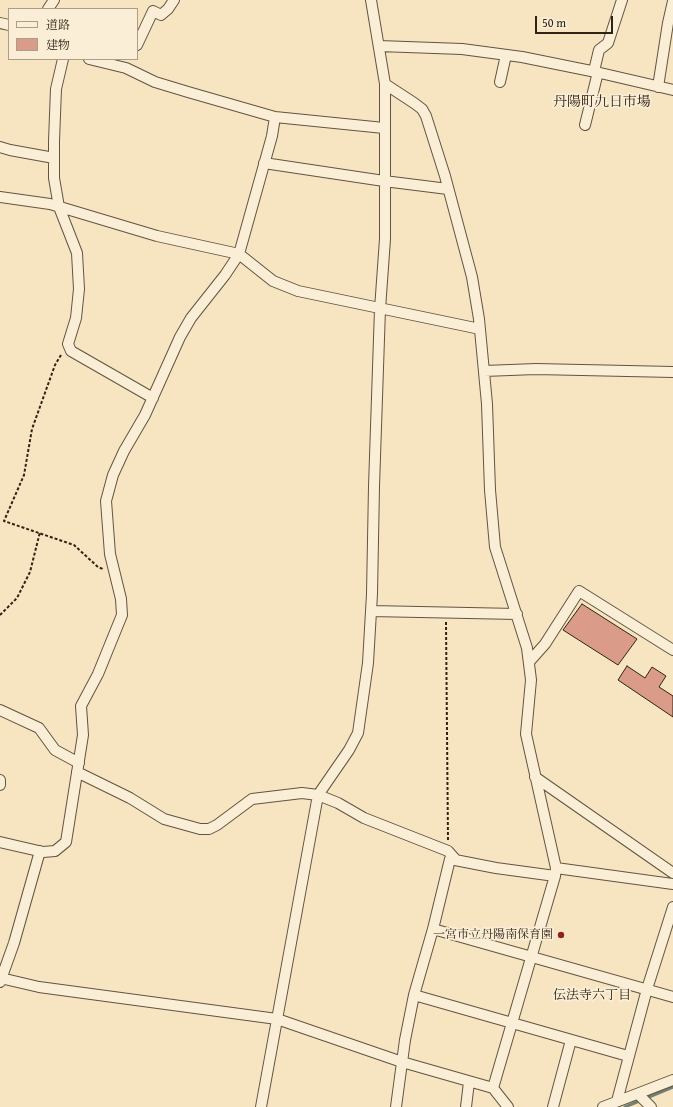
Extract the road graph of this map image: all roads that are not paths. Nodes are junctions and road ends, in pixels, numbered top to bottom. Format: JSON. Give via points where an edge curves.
{"nodes":[{"id":1,"x":174,"y":0,"type":"edge"},
{"id":2,"x":371,"y":0,"type":"edge"},
{"id":3,"x":622,"y":0,"type":"edge"},
{"id":4,"x":673,"y":0,"type":"edge"},
{"id":5,"x":138,"y":43,"type":"edge"},
{"id":6,"x":379,"y":46,"type":"junction"},
{"id":7,"x":506,"y":55,"type":"junction"},
{"id":8,"x":63,"y":60,"type":"edge"},
{"id":9,"x":97,"y":60,"type":"edge"},
{"id":10,"x":128,"y":64,"type":"edge"},
{"id":11,"x":596,"y":72,"type":"junction"},
{"id":12,"x":500,"y":82,"type":"dead end"},
{"id":13,"x":385,"y":84,"type":"junction"},
{"id":14,"x":658,"y":87,"type":"junction"},
{"id":15,"x":673,"y":90,"type":"edge"},
{"id":16,"x":275,"y":117,"type":"junction"},
{"id":17,"x":585,"y":125,"type":"dead end"},
{"id":18,"x":384,"y":128,"type":"junction"},
{"id":19,"x":0,"y":147,"type":"edge"},
{"id":20,"x":54,"y":158,"type":"junction"},
{"id":21,"x":264,"y":163,"type":"junction"},
{"id":22,"x":384,"y":182,"type":"junction"},
{"id":23,"x":448,"y":190,"type":"junction"},
{"id":24,"x":0,"y":197,"type":"edge"},
{"id":25,"x":59,"y":207,"type":"junction"},
{"id":26,"x":239,"y":254,"type":"junction"},
{"id":27,"x":380,"y":308,"type":"junction"},
{"id":28,"x":480,"y":329,"type":"junction"},
{"id":29,"x":484,"y":371,"type":"junction"},
{"id":30,"x":673,"y":372,"type":"edge"},
{"id":31,"x":153,"y":398,"type":"junction"},
{"id":32,"x":371,"y":611,"type":"junction"},
{"id":33,"x":517,"y":614,"type":"junction"},
{"id":34,"x":673,"y":650,"type":"edge"},
{"id":35,"x":529,"y":662,"type":"junction"},
{"id":36,"x":0,"y":710,"type":"edge"},
{"id":37,"x":78,"y":767,"type":"junction"},
{"id":38,"x":535,"y":777,"type":"junction"},
{"id":39,"x":0,"y":780,"type":"edge"},
{"id":40,"x":0,"y":785,"type":"edge"},
{"id":41,"x":318,"y":795,"type":"junction"},
{"id":42,"x":0,"y":842,"type":"edge"},
{"id":43,"x":40,"y":851,"type":"junction"},
{"id":44,"x":456,"y":860,"type":"junction"},
{"id":45,"x":555,"y":872,"type":"junction"},
{"id":46,"x":673,"y":873,"type":"edge"},
{"id":47,"x":673,"y":884,"type":"edge"},
{"id":48,"x":673,"y":907,"type":"edge"},
{"id":49,"x":671,"y":925,"type":"edge"},
{"id":50,"x":433,"y":929,"type":"junction"},
{"id":51,"x":531,"y":956,"type":"junction"},
{"id":52,"x":1,"y":980,"type":"edge"},
{"id":53,"x":647,"y":989,"type":"junction"},
{"id":54,"x":414,"y":995,"type":"junction"},
{"id":55,"x":673,"y":997,"type":"edge"},
{"id":56,"x":277,"y":1019,"type":"junction"},
{"id":57,"x":512,"y":1023,"type":"junction"},
{"id":58,"x":571,"y":1040,"type":"junction"},
{"id":59,"x":628,"y":1056,"type":"junction"},
{"id":60,"x":402,"y":1062,"type":"junction"},
{"id":61,"x":673,"y":1080,"type":"edge"},
{"id":62,"x":469,"y":1082,"type":"junction"},
{"id":63,"x":493,"y":1088,"type":"junction"},
{"id":64,"x":644,"y":1100,"type":"edge"},
{"id":65,"x":617,"y":1101,"type":"junction"},
{"id":66,"x":261,"y":1107,"type":"edge"},
{"id":67,"x":396,"y":1107,"type":"edge"},
{"id":68,"x":466,"y":1107,"type":"edge"},
{"id":69,"x":508,"y":1107,"type":"edge"},
{"id":70,"x":553,"y":1107,"type":"edge"},
{"id":71,"x":603,"y":1107,"type":"edge"}],
"edges":[{"from":1,"to":5,"type":"street","via":[[161,15],[153,11]]},
{"from":2,"to":6,"type":"street"},
{"from":3,"to":11,"type":"street","via":[[608,43],[600,50]]},
{"from":4,"to":14,"type":"street"},
{"from":6,"to":7,"type":"street","via":[[462,49]]},
{"from":6,"to":13,"type":"street"},
{"from":7,"to":11,"type":"street"},
{"from":7,"to":12,"type":"street"},
{"from":8,"to":20,"type":"street","via":[[56,89]]},
{"from":9,"to":10,"type":"street"},
{"from":10,"to":16,"type":"street","via":[[155,82]]},
{"from":11,"to":14,"type":"street"},
{"from":11,"to":17,"type":"street"},
{"from":13,"to":18,"type":"street"},
{"from":13,"to":23,"type":"street","via":[[422,110]]},
{"from":14,"to":15,"type":"street"},
{"from":16,"to":18,"type":"street"},
{"from":16,"to":21,"type":"street"},
{"from":18,"to":22,"type":"street"},
{"from":19,"to":20,"type":"street"},
{"from":20,"to":25,"type":"street","via":[[54,178]]},
{"from":21,"to":22,"type":"street"},
{"from":21,"to":26,"type":"street"},
{"from":22,"to":23,"type":"street"},
{"from":22,"to":27,"type":"street","via":[[385,239]]},
{"from":23,"to":28,"type":"street","via":[[472,277]]},
{"from":24,"to":25,"type":"street"},
{"from":25,"to":26,"type":"street","via":[[157,236]]},
{"from":25,"to":31,"type":"street","via":[[77,253],[79,289],[76,318],[68,344],[71,351]]},
{"from":26,"to":27,"type":"street","via":[[273,281],[298,291]]},
{"from":26,"to":31,"type":"street","via":[[191,318]]},
{"from":27,"to":28,"type":"street"},
{"from":27,"to":32,"type":"street"},
{"from":28,"to":29,"type":"street"},
{"from":29,"to":30,"type":"street","via":[[536,369]]},
{"from":29,"to":33,"type":"street","via":[[495,547]]},
{"from":31,"to":37,"type":"street","via":[[113,475],[106,501],[110,554],[121,599],[122,615],[82,706],[83,735]]},
{"from":32,"to":33,"type":"street"},
{"from":32,"to":41,"type":"street","via":[[368,663],[358,733]]},
{"from":33,"to":35,"type":"street","via":[[528,648]]},
{"from":34,"to":35,"type":"street","via":[[579,591],[545,644]]},
{"from":35,"to":38,"type":"street","via":[[531,680],[526,734]]},
{"from":36,"to":37,"type":"street","via":[[39,728],[55,750]]},
{"from":37,"to":41,"type":"street","via":[[164,819],[200,829],[209,829],[217,825],[252,798],[302,793]]},
{"from":37,"to":43,"type":"street","via":[[66,842],[56,851]]},
{"from":38,"to":45,"type":"street"},
{"from":38,"to":46,"type":"street"},
{"from":39,"to":40,"type":"street"},
{"from":41,"to":44,"type":"street","via":[[364,818],[448,851]]},
{"from":41,"to":56,"type":"street"},
{"from":42,"to":43,"type":"street"},
{"from":43,"to":52,"type":"street"},
{"from":44,"to":45,"type":"street","via":[[496,868]]},
{"from":44,"to":50,"type":"street","via":[[450,859]]},
{"from":45,"to":47,"type":"street"},
{"from":45,"to":51,"type":"street"},
{"from":48,"to":49,"type":"street"},
{"from":49,"to":53,"type":"street"},
{"from":50,"to":51,"type":"street"},
{"from":50,"to":54,"type":"street"},
{"from":51,"to":53,"type":"street"},
{"from":51,"to":57,"type":"street"},
{"from":52,"to":56,"type":"street"},
{"from":53,"to":55,"type":"street"},
{"from":53,"to":59,"type":"street"},
{"from":54,"to":57,"type":"street"},
{"from":54,"to":60,"type":"street"},
{"from":56,"to":60,"type":"street"},
{"from":56,"to":66,"type":"street"},
{"from":57,"to":58,"type":"street"},
{"from":57,"to":63,"type":"street"},
{"from":58,"to":59,"type":"street"},
{"from":58,"to":70,"type":"street"},
{"from":59,"to":65,"type":"street"},
{"from":60,"to":62,"type":"street"},
{"from":60,"to":67,"type":"street"},
{"from":61,"to":64,"type":"street"},
{"from":62,"to":63,"type":"street"},
{"from":62,"to":68,"type":"street"},
{"from":63,"to":69,"type":"street"},
{"from":64,"to":65,"type":"street"},
{"from":65,"to":71,"type":"street"}]}
